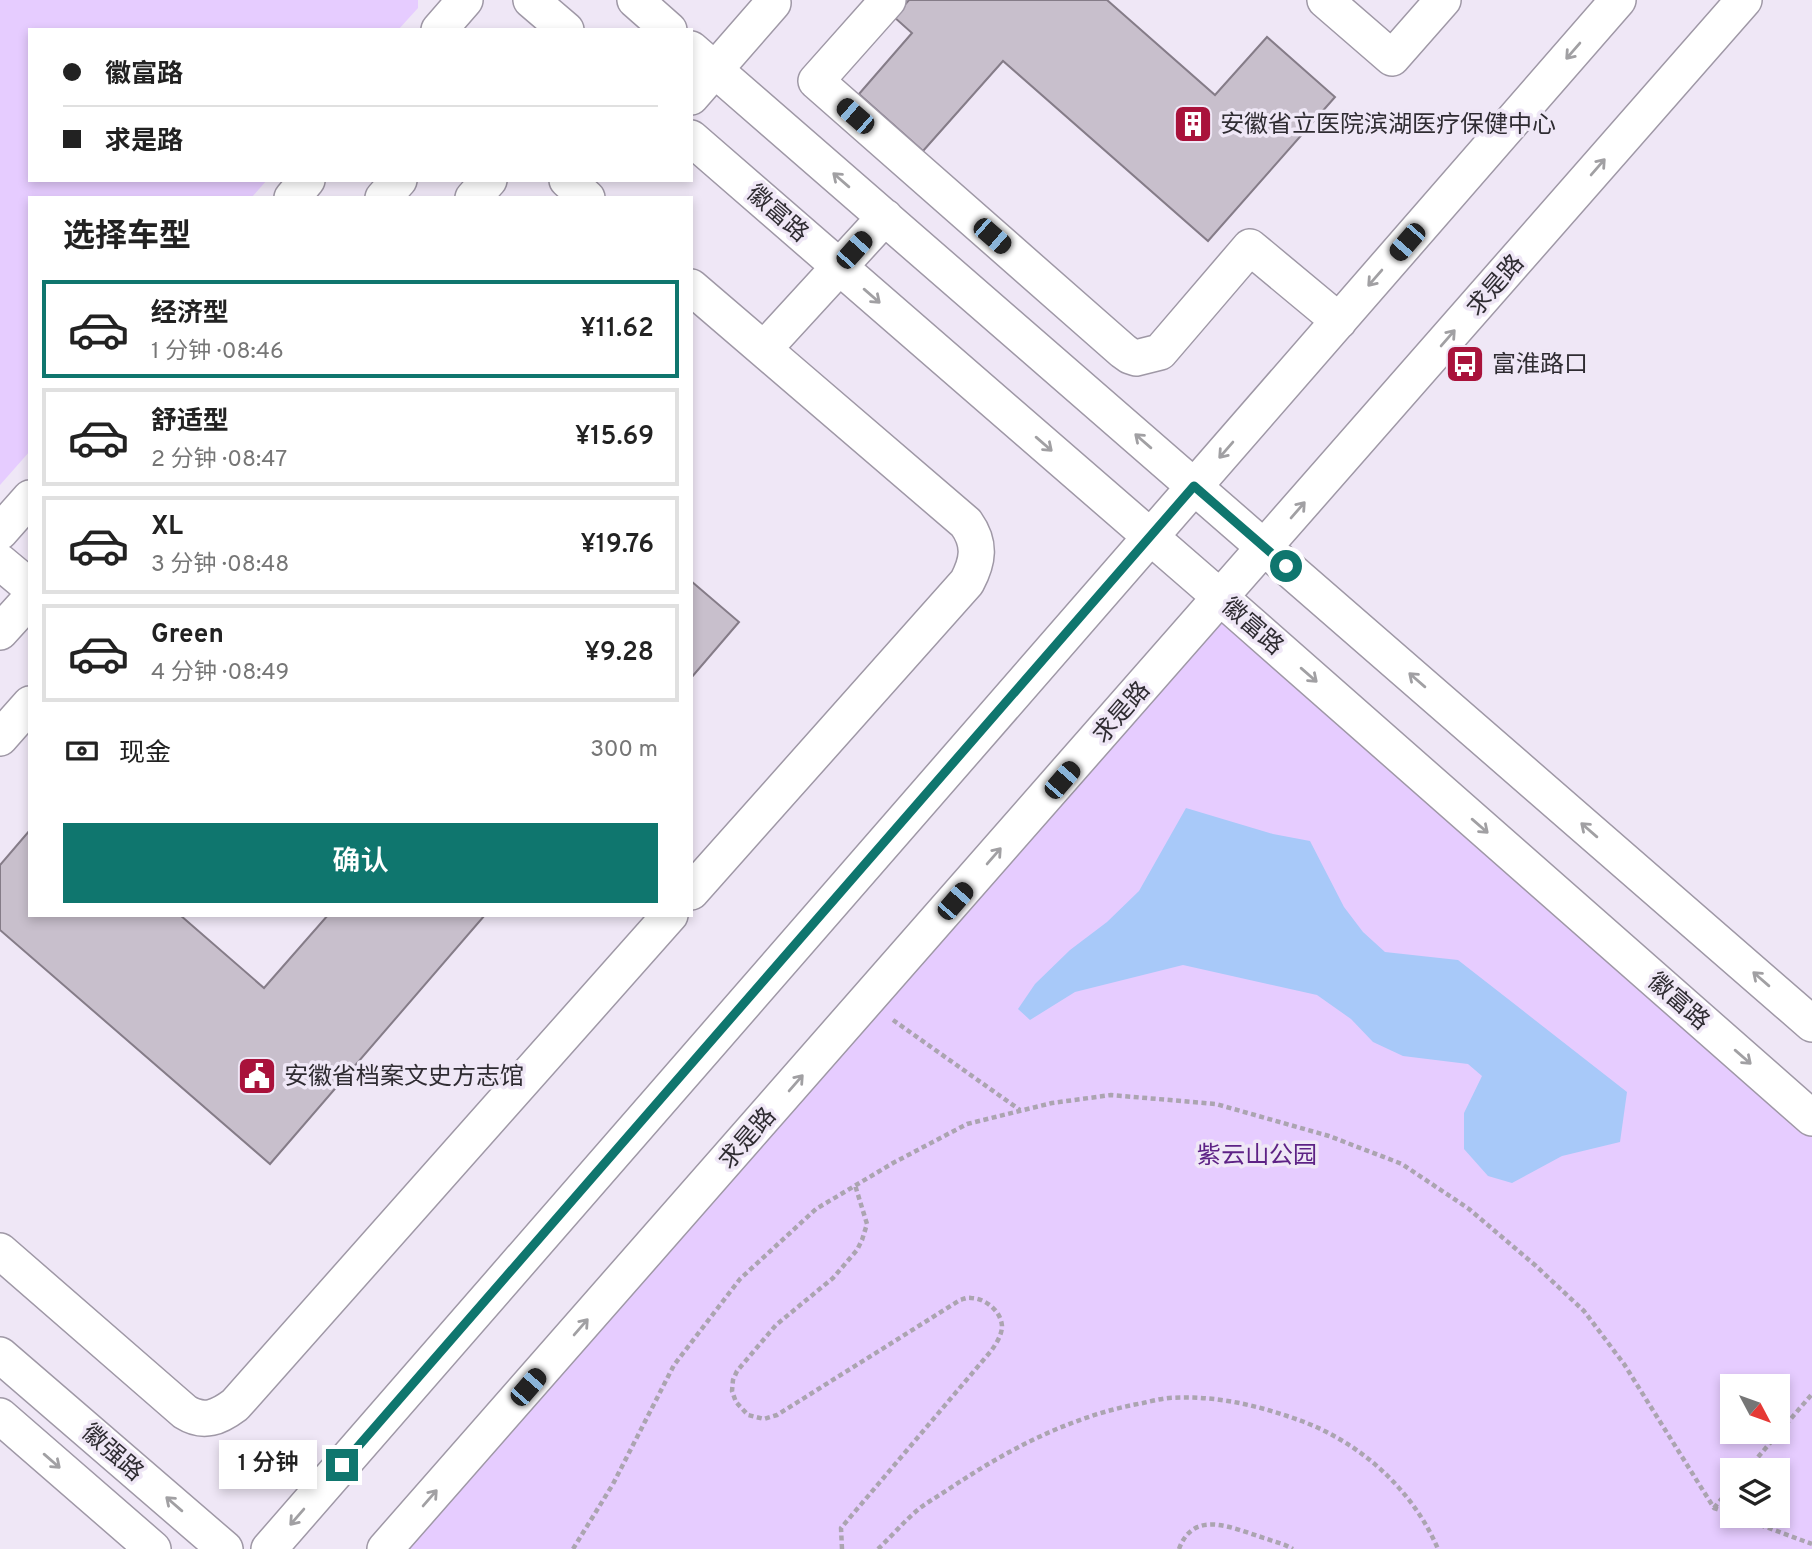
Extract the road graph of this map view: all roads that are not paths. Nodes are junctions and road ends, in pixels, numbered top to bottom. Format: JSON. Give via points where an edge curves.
{"nodes":[{"id":1,"x":465,"y":0,"type":"edge"},
{"id":2,"x":635,"y":0,"type":"edge"},
{"id":3,"x":888,"y":0,"type":"edge"},
{"id":4,"x":1325,"y":0,"type":"edge"},
{"id":5,"x":1443,"y":0,"type":"edge"},
{"id":6,"x":1744,"y":0,"type":"edge"},
{"id":7,"x":775,"y":1,"type":"edge"},
{"id":8,"x":1599,"y":7,"type":"edge"},
{"id":9,"x":441,"y":28,"type":"edge"},
{"id":10,"x":667,"y":28,"type":"edge"},
{"id":11,"x":703,"y":60,"type":"edge"},
{"id":12,"x":693,"y":91,"type":"edge"},
{"id":13,"x":693,"y":140,"type":"edge"},
{"id":14,"x":305,"y":182,"type":"edge"},
{"id":15,"x":397,"y":182,"type":"edge"},
{"id":16,"x":487,"y":182,"type":"edge"},
{"id":17,"x":569,"y":182,"type":"edge"},
{"id":18,"x":294,"y":196,"type":"edge"},
{"id":19,"x":385,"y":196,"type":"edge"},
{"id":20,"x":475,"y":196,"type":"edge"},
{"id":21,"x":585,"y":196,"type":"edge"},
{"id":22,"x":885,"y":217,"type":"junction"},
{"id":23,"x":992,"y":236,"type":"junction"},
{"id":24,"x":839,"y":267,"type":"junction"},
{"id":25,"x":954,"y":277,"type":"junction"},
{"id":26,"x":693,"y":289,"type":"edge"},
{"id":27,"x":1339,"y":321,"type":"junction"},
{"id":28,"x":764,"y":349,"type":"junction"},
{"id":29,"x":1194,"y":486,"type":"junction"},
{"id":30,"x":28,"y":500,"type":"edge"},
{"id":31,"x":0,"y":532,"type":"edge"},
{"id":32,"x":1150,"y":536,"type":"junction"},
{"id":33,"x":1265,"y":548,"type":"junction"},
{"id":34,"x":0,"y":562,"type":"edge"},
{"id":35,"x":28,"y":585,"type":"edge"},
{"id":36,"x":1221,"y":598,"type":"junction"},
{"id":37,"x":28,"y":601,"type":"edge"},
{"id":38,"x":0,"y":632,"type":"edge"},
{"id":39,"x":28,"y":706,"type":"edge"},
{"id":40,"x":0,"y":738,"type":"edge"},
{"id":41,"x":693,"y":890,"type":"edge"},
{"id":42,"x":668,"y":917,"type":"edge"},
{"id":43,"x":1812,"y":1024,"type":"edge"},
{"id":44,"x":1812,"y":1118,"type":"edge"},
{"id":45,"x":0,"y":1251,"type":"edge"},
{"id":46,"x":0,"y":1355,"type":"edge"},
{"id":47,"x":0,"y":1416,"type":"edge"},
{"id":48,"x":153,"y":1549,"type":"edge"},
{"id":49,"x":225,"y":1549,"type":"edge"},
{"id":50,"x":269,"y":1549,"type":"edge"},
{"id":51,"x":385,"y":1549,"type":"edge"}],
"edges":[{"from":1,"to":9,"type":"street"},
{"from":2,"to":10,"type":"street"},
{"from":3,"to":23,"type":"street","via":[[816,81]]},
{"from":4,"to":5,"type":"street","via":[[1392,58]]},
{"from":33,"to":6,"type":"street","name":"求是路","one_way":true},
{"from":7,"to":11,"type":"street"},
{"from":8,"to":27,"type":"street","one_way":true},
{"from":11,"to":12,"type":"street"},
{"from":22,"to":11,"type":"street","one_way":true},
{"from":13,"to":24,"type":"street","name":"徽富路"},
{"from":14,"to":18,"type":"street"},
{"from":15,"to":19,"type":"street"},
{"from":16,"to":20,"type":"street"},
{"from":17,"to":21,"type":"street"},
{"from":22,"to":24,"type":"street"},
{"from":22,"to":25,"type":"street"},
{"from":23,"to":25,"type":"street"},
{"from":23,"to":27,"type":"street","via":[[1136,358],[1160,352],[1250,247]]},
{"from":24,"to":28,"type":"street"},
{"from":24,"to":32,"type":"street","name":"徽富路","one_way":true},
{"from":29,"to":25,"type":"street","one_way":true},
{"from":26,"to":28,"type":"street"},
{"from":27,"to":29,"type":"street","one_way":true},
{"from":28,"to":41,"type":"street","via":[[966,523],[975,541],[975,567],[967,582]]},
{"from":29,"to":32,"type":"street"},
{"from":29,"to":33,"type":"street"},
{"from":30,"to":31,"type":"street"},
{"from":32,"to":36,"type":"street","name":"徽富路"},
{"from":32,"to":50,"type":"street","one_way":true},
{"from":33,"to":36,"type":"street","name":"求是路"},
{"from":43,"to":33,"type":"street","one_way":true},
{"from":34,"to":35,"type":"street"},
{"from":36,"to":44,"type":"street","name":"徽富路","one_way":true},
{"from":51,"to":36,"type":"street","name":"求是路","one_way":true},
{"from":37,"to":38,"type":"street"},
{"from":39,"to":40,"type":"street"},
{"from":42,"to":45,"type":"street","via":[[235,1405],[217,1417],[198,1419],[185,1412]]},
{"from":49,"to":46,"type":"street","name":"徽强路","one_way":true},
{"from":47,"to":48,"type":"street","name":"徽强路","one_way":true}]}
